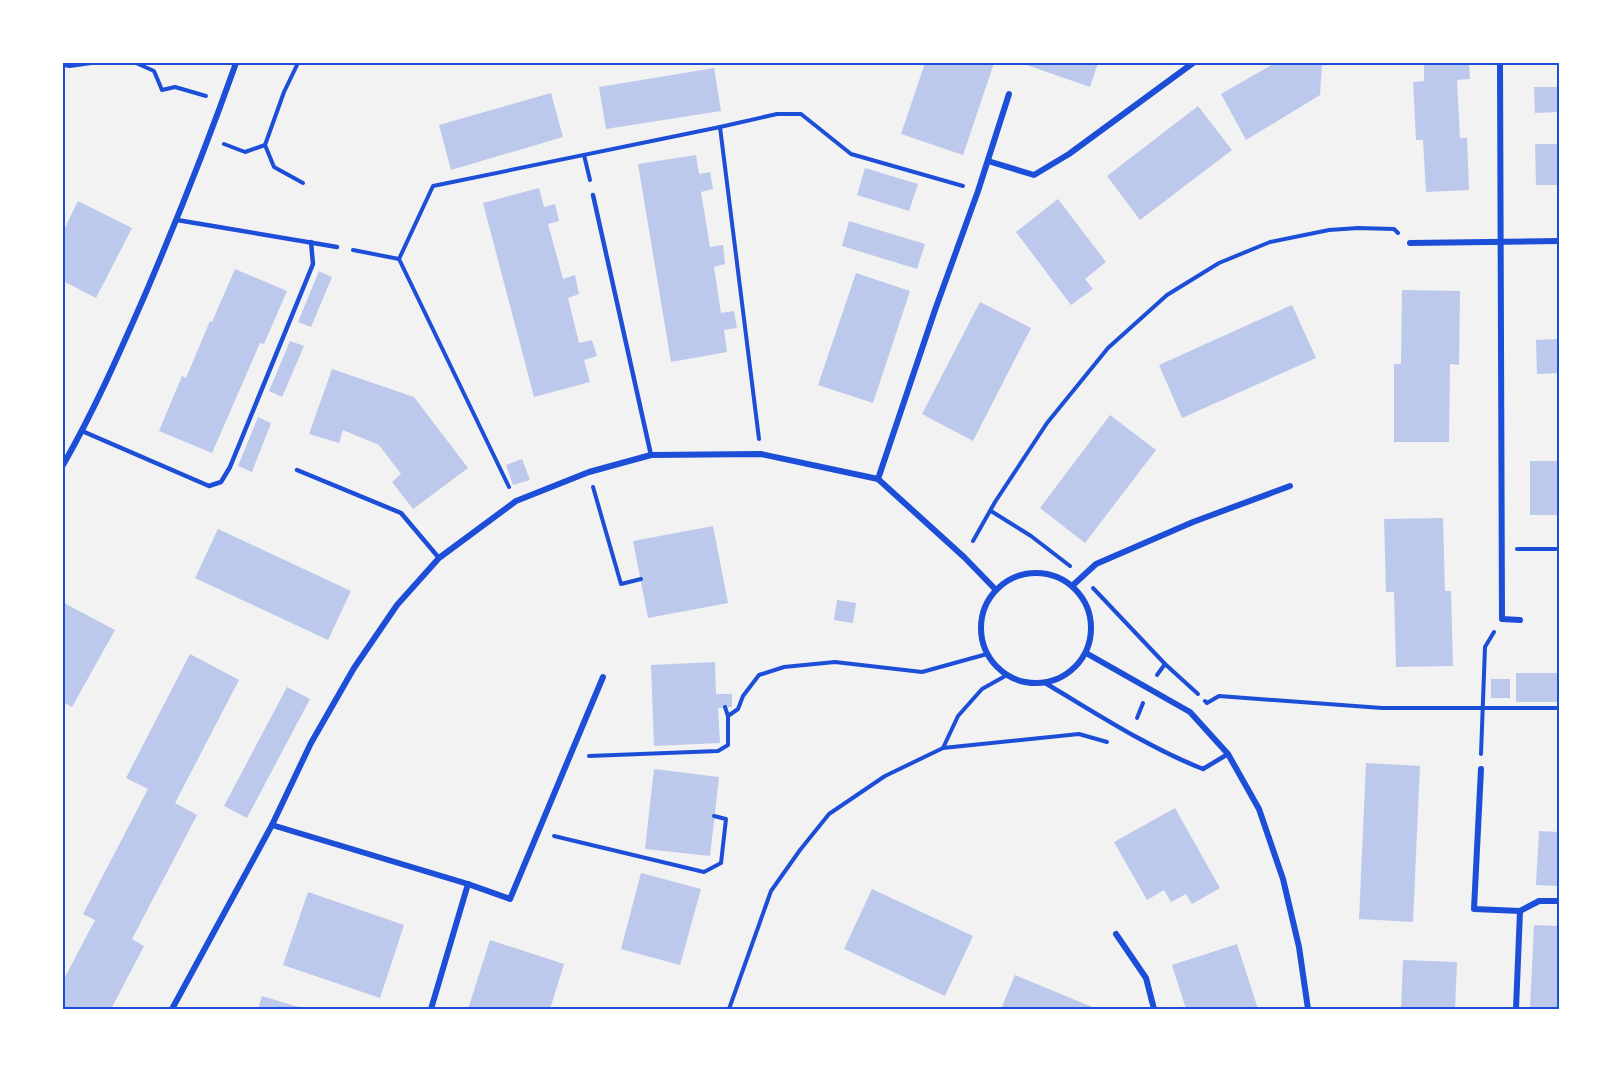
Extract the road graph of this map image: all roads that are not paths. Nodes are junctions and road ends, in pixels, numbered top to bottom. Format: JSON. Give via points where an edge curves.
{"nodes":[{"id":1,"x":236,"y":63,"type":"edge"},
{"id":2,"x":1193,"y":63,"type":"edge"},
{"id":3,"x":1500,"y":63,"type":"edge"},
{"id":4,"x":1009,"y":94,"type":"dead end"},
{"id":5,"x":988,"y":162,"type":"junction"},
{"id":6,"x":592,"y":195,"type":"road end"},
{"id":7,"x":177,"y":220,"type":"junction"},
{"id":8,"x":1559,"y":241,"type":"edge"},
{"id":9,"x":311,"y":242,"type":"junction"},
{"id":10,"x":1502,"y":242,"type":"junction"},
{"id":11,"x":1410,"y":243,"type":"road end"},
{"id":12,"x":337,"y":247,"type":"road end"},
{"id":13,"x":82,"y":431,"type":"junction"},
{"id":14,"x":63,"y":450,"type":"edge"},
{"id":15,"x":70,"y":453,"type":"junction"},
{"id":16,"x":651,"y":455,"type":"junction"},
{"id":17,"x":63,"y":465,"type":"edge"},
{"id":18,"x":297,"y":471,"type":"dead end"},
{"id":19,"x":878,"y":479,"type":"junction"},
{"id":20,"x":1290,"y":486,"type":"dead end"},
{"id":21,"x":440,"y":558,"type":"junction"},
{"id":22,"x":1072,"y":586,"type":"junction"},
{"id":23,"x":996,"y":590,"type":"junction"},
{"id":24,"x":1520,"y":620,"type":"dead end"},
{"id":25,"x":1086,"y":653,"type":"junction"},
{"id":26,"x":603,"y":677,"type":"dead end"},
{"id":27,"x":1045,"y":683,"type":"junction"},
{"id":28,"x":1228,"y":754,"type":"junction"},
{"id":29,"x":1481,"y":769,"type":"road end"},
{"id":30,"x":272,"y":825,"type":"junction"},
{"id":31,"x":468,"y":884,"type":"junction"},
{"id":32,"x":1559,"y":901,"type":"edge"},
{"id":33,"x":1520,"y":911,"type":"junction"},
{"id":34,"x":1116,"y":934,"type":"dead end"},
{"id":35,"x":172,"y":1009,"type":"edge"},
{"id":36,"x":431,"y":1009,"type":"edge"},
{"id":37,"x":1154,"y":1009,"type":"edge"},
{"id":38,"x":1308,"y":1009,"type":"edge"},
{"id":39,"x":1516,"y":1009,"type":"edge"}],
"edges":[{"from":1,"to":7,"type":"street"},
{"from":2,"to":5,"type":"street","via":[[1069,154],[1034,174]]},
{"from":3,"to":10,"type":"street"},
{"from":4,"to":5,"type":"street"},
{"from":5,"to":19,"type":"street"},
{"from":6,"to":16,"type":"lane"},
{"from":7,"to":9,"type":"lane"},
{"from":7,"to":13,"type":"street"},
{"from":8,"to":10,"type":"street"},
{"from":9,"to":12,"type":"lane"},
{"from":9,"to":13,"type":"lane","via":[[313,264],[221,482],[209,486]]},
{"from":10,"to":11,"type":"street"},
{"from":10,"to":24,"type":"street","via":[[1502,619]]},
{"from":13,"to":15,"type":"street"},
{"from":14,"to":15,"type":"street"},
{"from":15,"to":17,"type":"street"},
{"from":16,"to":19,"type":"street","via":[[761,454]]},
{"from":16,"to":21,"type":"street","via":[[589,472],[516,501]]},
{"from":18,"to":21,"type":"lane","via":[[401,513]]},
{"from":19,"to":23,"type":"street"},
{"from":20,"to":22,"type":"street","via":[[1096,564]]},
{"from":21,"to":30,"type":"street","via":[[397,605],[354,668],[311,743]]},
{"from":22,"to":23,"type":"street","via":[[1057,577],[1034,573],[1012,579]]},
{"from":22,"to":25,"type":"street","via":[[1088,608],[1092,634]]},
{"from":23,"to":27,"type":"street","via":[[983,613],[981,636],[987,654],[1007,675],[1023,683]]},
{"from":25,"to":27,"type":"street","via":[[1066,675]]},
{"from":25,"to":28,"type":"street","via":[[1190,712]]},
{"from":26,"to":31,"type":"street","via":[[510,899]]},
{"from":27,"to":28,"type":"lane","via":[[1181,760],[1203,768]]},
{"from":28,"to":38,"type":"street","via":[[1259,809],[1283,879]]},
{"from":29,"to":33,"type":"street","via":[[1474,909]]},
{"from":30,"to":31,"type":"street"},
{"from":30,"to":35,"type":"street"},
{"from":31,"to":36,"type":"street"},
{"from":32,"to":33,"type":"street","via":[[1539,901]]},
{"from":33,"to":39,"type":"street"},
{"from":34,"to":37,"type":"street","via":[[1146,978]]}]}
